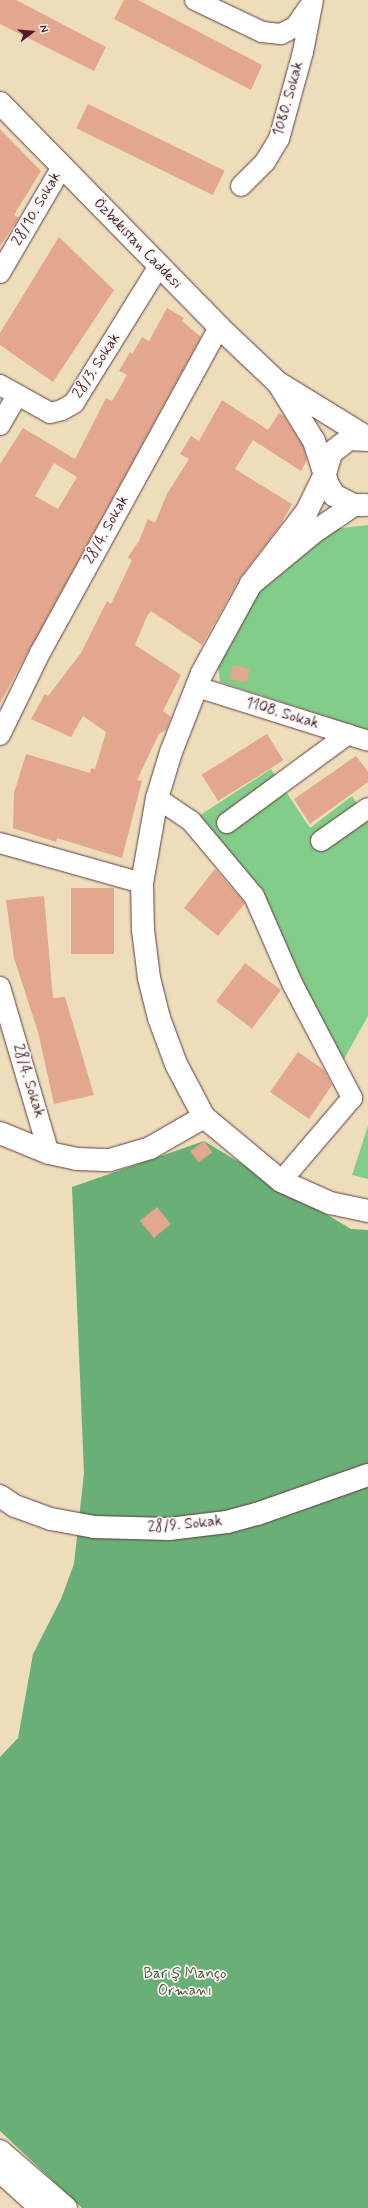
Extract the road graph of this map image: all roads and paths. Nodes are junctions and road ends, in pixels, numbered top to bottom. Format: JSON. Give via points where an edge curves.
{"nodes":[{"id":1,"x":195,"y":0,"type":"edge"},
{"id":2,"x":313,"y":0,"type":"edge"},
{"id":3,"x":0,"y":103,"type":"edge"},
{"id":4,"x":62,"y":166,"type":"junction"},
{"id":5,"x":241,"y":186,"type":"dead end"},
{"id":6,"x":159,"y":266,"type":"junction"},
{"id":7,"x":0,"y":273,"type":"edge"},
{"id":8,"x":219,"y":327,"type":"junction"},
{"id":9,"x":277,"y":382,"type":"junction"},
{"id":10,"x":0,"y":385,"type":"edge"},
{"id":11,"x":17,"y":396,"type":"junction"},
{"id":12,"x":0,"y":425,"type":"edge"},
{"id":13,"x":368,"y":439,"type":"edge"},
{"id":14,"x":325,"y":474,"type":"junction"},
{"id":15,"x":363,"y":508,"type":"edge"},
{"id":16,"x":251,"y":584,"type":"junction"},
{"id":17,"x":197,"y":687,"type":"junction"},
{"id":18,"x":348,"y":734,"type":"junction"},
{"id":19,"x":0,"y":735,"type":"edge"},
{"id":20,"x":368,"y":741,"type":"edge"},
{"id":21,"x":157,"y":798,"type":"junction"},
{"id":22,"x":368,"y":808,"type":"edge"},
{"id":23,"x":227,"y":824,"type":"dead end"},
{"id":24,"x":321,"y":841,"type":"dead end"},
{"id":25,"x":0,"y":843,"type":"edge"},
{"id":26,"x":142,"y":883,"type":"junction"},
{"id":27,"x":0,"y":987,"type":"edge"},
{"id":28,"x":204,"y":1118,"type":"junction"},
{"id":29,"x":0,"y":1133,"type":"edge"},
{"id":30,"x":49,"y":1153,"type":"junction"},
{"id":31,"x":281,"y":1181,"type":"junction"},
{"id":32,"x":368,"y":1211,"type":"edge"},
{"id":33,"x":368,"y":1475,"type":"edge"},
{"id":34,"x":0,"y":1496,"type":"edge"},
{"id":35,"x":0,"y":2151,"type":"edge"},
{"id":36,"x":0,"y":2171,"type":"edge"},
{"id":37,"x":41,"y":2208,"type":"edge"},
{"id":38,"x":66,"y":2208,"type":"edge"}],
"edges":[{"from":1,"to":2,"type":"street","via":[[262,32],[281,34],[295,27]]},
{"from":2,"to":5,"type":"street","name":"1080. Sokak","via":[[303,52],[279,139],[265,162]]},
{"from":3,"to":4,"type":"street","name":"Özbekistan Caddesi"},
{"from":4,"to":6,"type":"street","name":"Özbekistan Caddesi"},
{"from":4,"to":7,"type":"street","name":"28/10. Sokak"},
{"from":6,"to":8,"type":"street","name":"Özbekistan Caddesi"},
{"from":6,"to":11,"type":"street","name":"28/3. Sokak","via":[[74,403],[50,413]]},
{"from":8,"to":9,"type":"street","name":"Özbekistan Caddesi"},
{"from":8,"to":19,"type":"street","name":"28/4. Sokak","via":[[40,653]]},
{"from":9,"to":13,"type":"street"},
{"from":9,"to":14,"type":"street","via":[[314,441]]},
{"from":10,"to":11,"type":"street","name":"28/3. Sokak"},
{"from":11,"to":12,"type":"street"},
{"from":13,"to":14,"type":"street","via":[[349,439],[339,445],[329,458]]},
{"from":14,"to":15,"type":"street","via":[[334,495]]},
{"from":14,"to":16,"type":"street","via":[[307,511]]},
{"from":15,"to":16,"type":"street","via":[[314,532]]},
{"from":16,"to":17,"type":"street"},
{"from":17,"to":18,"type":"street","name":"1108. Sokak"},
{"from":17,"to":21,"type":"street","via":[[171,752]]},
{"from":18,"to":20,"type":"street","name":"1108. Sokak"},
{"from":18,"to":23,"type":"street"},
{"from":21,"to":26,"type":"street"},
{"from":21,"to":31,"type":"street","via":[[191,821],[254,896],[292,983],[352,1098]]},
{"from":22,"to":24,"type":"street"},
{"from":25,"to":26,"type":"street"},
{"from":26,"to":28,"type":"street","via":[[149,978],[159,1018],[176,1064]]},
{"from":27,"to":30,"type":"street","name":"28/4. Sokak"},
{"from":28,"to":30,"type":"street","via":[[150,1148],[110,1160],[77,1159]]},
{"from":28,"to":31,"type":"street"},
{"from":29,"to":30,"type":"street"},
{"from":31,"to":32,"type":"street","via":[[330,1204]]},
{"from":33,"to":34,"type":"street","name":"28/9. Sokak","via":[[257,1514],[227,1522],[169,1529],[94,1527],[51,1519],[15,1506]]},
{"from":35,"to":38,"type":"street"},
{"from":36,"to":37,"type":"street"}]}
